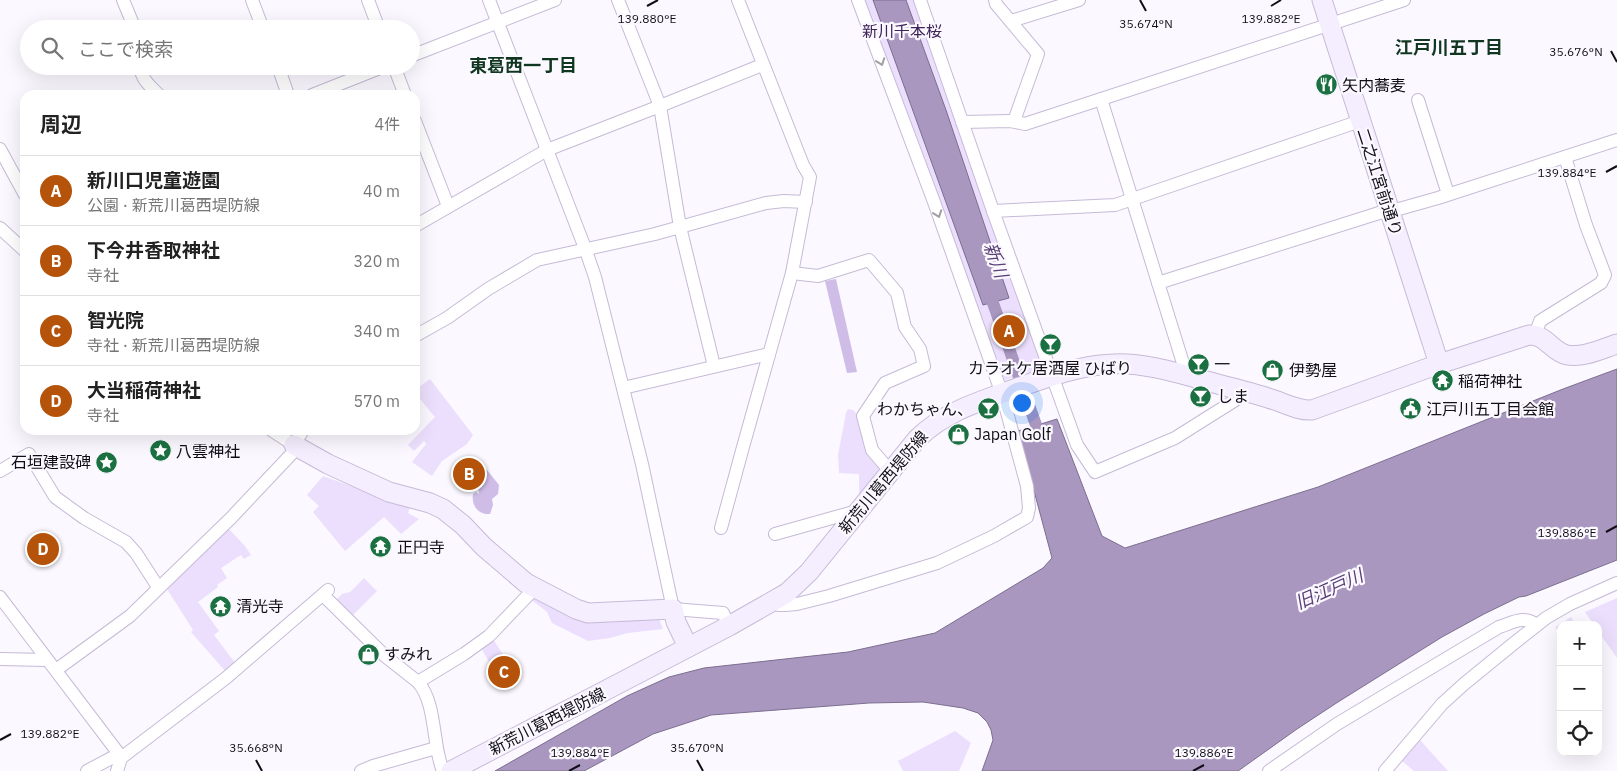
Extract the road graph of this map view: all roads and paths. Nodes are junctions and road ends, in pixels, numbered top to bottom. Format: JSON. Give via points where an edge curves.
{"nodes":[{"id":1,"x":123,"y":0,"type":"edge"},
{"id":2,"x":252,"y":0,"type":"edge"},
{"id":3,"x":368,"y":0,"type":"edge"},
{"id":4,"x":489,"y":0,"type":"edge"},
{"id":5,"x":555,"y":0,"type":"edge"},
{"id":6,"x":618,"y":0,"type":"edge"},
{"id":7,"x":738,"y":0,"type":"edge"},
{"id":8,"x":858,"y":0,"type":"edge"},
{"id":9,"x":920,"y":0,"type":"edge"},
{"id":10,"x":996,"y":0,"type":"edge"},
{"id":11,"x":1079,"y":0,"type":"edge"},
{"id":12,"x":1322,"y":0,"type":"edge"},
{"id":13,"x":1404,"y":0,"type":"edge"},
{"id":14,"x":131,"y":20,"type":"edge"},
{"id":15,"x":260,"y":20,"type":"edge"},
{"id":16,"x":376,"y":20,"type":"edge"},
{"id":17,"x":1011,"y":21,"type":"junction"},
{"id":18,"x":497,"y":22,"type":"junction"},
{"id":19,"x":1330,"y":25,"type":"junction"},
{"id":20,"x":420,"y":52,"type":"edge"},
{"id":21,"x":762,"y":65,"type":"junction"},
{"id":22,"x":142,"y":75,"type":"edge"},
{"id":23,"x":281,"y":75,"type":"edge"},
{"id":24,"x":362,"y":75,"type":"edge"},
{"id":25,"x":397,"y":75,"type":"edge"},
{"id":26,"x":154,"y":90,"type":"edge"},
{"id":27,"x":286,"y":90,"type":"edge"},
{"id":28,"x":325,"y":90,"type":"edge"},
{"id":29,"x":403,"y":90,"type":"edge"},
{"id":30,"x":1101,"y":99,"type":"junction"},
{"id":31,"x":1418,"y":100,"type":"dead end"},
{"id":32,"x":660,"y":106,"type":"junction"},
{"id":33,"x":1014,"y":121,"type":"junction"},
{"id":34,"x":1360,"y":121,"type":"junction"},
{"id":35,"x":962,"y":122,"type":"junction"},
{"id":36,"x":420,"y":134,"type":"edge"},
{"id":37,"x":1617,"y":140,"type":"edge"},
{"id":38,"x":0,"y":149,"type":"edge"},
{"id":39,"x":547,"y":150,"type":"junction"},
{"id":40,"x":1565,"y":156,"type":"junction"},
{"id":41,"x":20,"y":186,"type":"edge"},
{"id":42,"x":1448,"y":194,"type":"junction"},
{"id":43,"x":1132,"y":199,"type":"junction"},
{"id":44,"x":806,"y":202,"type":"junction"},
{"id":45,"x":448,"y":206,"type":"junction"},
{"id":46,"x":992,"y":211,"type":"junction"},
{"id":47,"x":1390,"y":211,"type":"junction"},
{"id":48,"x":420,"y":223,"type":"edge"},
{"id":49,"x":680,"y":226,"type":"junction"},
{"id":50,"x":0,"y":228,"type":"edge"},
{"id":51,"x":20,"y":246,"type":"edge"},
{"id":52,"x":585,"y":248,"type":"junction"},
{"id":53,"x":792,"y":273,"type":"junction"},
{"id":54,"x":1158,"y":283,"type":"junction"},
{"id":55,"x":420,"y":333,"type":"edge"},
{"id":56,"x":1536,"y":335,"type":"junction"},
{"id":57,"x":1617,"y":344,"type":"edge"},
{"id":58,"x":768,"y":354,"type":"junction"},
{"id":59,"x":1439,"y":364,"type":"junction"},
{"id":60,"x":714,"y":366,"type":"junction"},
{"id":61,"x":1187,"y":376,"type":"junction"},
{"id":62,"x":1049,"y":377,"type":"junction"},
{"id":63,"x":623,"y":388,"type":"junction"},
{"id":64,"x":1242,"y":390,"type":"junction"},
{"id":65,"x":1005,"y":392,"type":"junction"},
{"id":66,"x":283,"y":435,"type":"edge"},
{"id":67,"x":298,"y":441,"type":"edge"},
{"id":68,"x":0,"y":471,"type":"edge"},
{"id":69,"x":890,"y":471,"type":"junction"},
{"id":70,"x":858,"y":511,"type":"junction"},
{"id":71,"x":722,"y":528,"type":"dead end"},
{"id":72,"x":775,"y":534,"type":"dead end"},
{"id":73,"x":1617,"y":583,"type":"edge"},
{"id":74,"x":158,"y":587,"type":"junction"},
{"id":75,"x":534,"y":589,"type":"junction"},
{"id":76,"x":0,"y":597,"type":"edge"},
{"id":77,"x":774,"y":601,"type":"junction"},
{"id":78,"x":673,"y":609,"type":"junction"},
{"id":79,"x":1537,"y":625,"type":"junction"},
{"id":80,"x":729,"y":626,"type":"junction"},
{"id":81,"x":688,"y":647,"type":"junction"},
{"id":82,"x":0,"y":658,"type":"edge"},
{"id":83,"x":47,"y":660,"type":"junction"},
{"id":84,"x":56,"y":670,"type":"junction"},
{"id":85,"x":418,"y":682,"type":"junction"},
{"id":86,"x":436,"y":748,"type":"junction"},
{"id":87,"x":120,"y":756,"type":"junction"},
{"id":88,"x":87,"y":771,"type":"edge"},
{"id":89,"x":117,"y":771,"type":"edge"},
{"id":90,"x":361,"y":771,"type":"edge"},
{"id":91,"x":444,"y":771,"type":"edge"},
{"id":92,"x":451,"y":771,"type":"edge"},
{"id":93,"x":1269,"y":771,"type":"edge"},
{"id":94,"x":1385,"y":771,"type":"edge"}],
"edges":[{"from":1,"to":14,"type":"street"},
{"from":2,"to":15,"type":"street"},
{"from":3,"to":16,"type":"street"},
{"from":4,"to":18,"type":"street"},
{"from":5,"to":18,"type":"street"},
{"from":6,"to":32,"type":"street"},
{"from":7,"to":21,"type":"street"},
{"from":8,"to":65,"type":"street","one_way":true},
{"from":9,"to":35,"type":"street"},
{"from":10,"to":17,"type":"street"},
{"from":11,"to":17,"type":"street"},
{"from":12,"to":19,"type":"main road","name":"二之江宮前通り"},
{"from":13,"to":19,"type":"street"},
{"from":17,"to":33,"type":"street","via":[[1038,54]]},
{"from":18,"to":20,"type":"street"},
{"from":18,"to":39,"type":"street"},
{"from":19,"to":30,"type":"street"},
{"from":19,"to":34,"type":"main road","name":"二之江宮前通り"},
{"from":21,"to":32,"type":"street"},
{"from":21,"to":44,"type":"street","via":[[810,177]]},
{"from":22,"to":26,"type":"street"},
{"from":23,"to":27,"type":"street"},
{"from":24,"to":28,"type":"street"},
{"from":25,"to":29,"type":"street"},
{"from":30,"to":33,"type":"street","via":[[1025,124]]},
{"from":30,"to":43,"type":"street"},
{"from":31,"to":42,"type":"street"},
{"from":32,"to":39,"type":"street"},
{"from":32,"to":49,"type":"street"},
{"from":33,"to":35,"type":"street"},
{"from":34,"to":43,"type":"street"},
{"from":34,"to":47,"type":"main road","name":"二之江宮前通り"},
{"from":35,"to":46,"type":"street"},
{"from":36,"to":45,"type":"street"},
{"from":37,"to":40,"type":"street"},
{"from":38,"to":41,"type":"street"},
{"from":39,"to":45,"type":"street"},
{"from":39,"to":52,"type":"street"},
{"from":40,"to":42,"type":"street"},
{"from":40,"to":56,"type":"street","via":[[1605,275],[1601,283],[1540,321]]},
{"from":42,"to":47,"type":"street"},
{"from":43,"to":46,"type":"street","via":[[1115,205]]},
{"from":43,"to":54,"type":"street"},
{"from":44,"to":49,"type":"street","via":[[766,203]]},
{"from":44,"to":53,"type":"street"},
{"from":45,"to":48,"type":"street"},
{"from":46,"to":62,"type":"street"},
{"from":47,"to":54,"type":"street"},
{"from":47,"to":59,"type":"main road","name":"二之江宮前通り"},
{"from":49,"to":52,"type":"street"},
{"from":49,"to":60,"type":"street"},
{"from":50,"to":51,"type":"street"},
{"from":52,"to":55,"type":"street","via":[[537,260]]},
{"from":52,"to":63,"type":"street"},
{"from":53,"to":58,"type":"street"},
{"from":53,"to":69,"type":"street","via":[[818,276],[869,260],[897,293],[905,327],[920,349],[924,366],[885,383],[863,416],[872,450]]},
{"from":54,"to":61,"type":"street"},
{"from":56,"to":57,"type":"main road","via":[[1567,355]]},
{"from":56,"to":59,"type":"main road","name":"新荒川葛西堤防線"},
{"from":58,"to":60,"type":"street"},
{"from":58,"to":71,"type":"street"},
{"from":59,"to":64,"type":"main road","name":"新荒川葛西堤防線","via":[[1312,410],[1298,409]]},
{"from":60,"to":63,"type":"street"},
{"from":61,"to":62,"type":"main road","name":"新荒川葛西堤防線","via":[[1139,365],[1107,364]]},
{"from":61,"to":64,"type":"main road","name":"新荒川葛西堤防線"},
{"from":62,"to":64,"type":"street","via":[[1076,444],[1095,472],[1175,438],[1238,399]]},
{"from":62,"to":65,"type":"main road","name":"新荒川葛西堤防線"},
{"from":63,"to":78,"type":"street"},
{"from":65,"to":69,"type":"main road","name":"新荒川葛西堤防線","via":[[954,412],[934,424]]},
{"from":65,"to":77,"type":"street","via":[[1027,486],[1028,517],[937,563],[813,600],[784,605]]},
{"from":66,"to":67,"type":"street"},
{"from":67,"to":74,"type":"street","via":[[231,518]]},
{"from":67,"to":75,"type":"main road","via":[[328,464],[389,492],[443,509]]},
{"from":68,"to":74,"type":"street","via":[[29,454],[55,497],[126,542]]},
{"from":69,"to":70,"type":"main road","name":"新荒川葛西堤防線"},
{"from":70,"to":72,"type":"street"},
{"from":70,"to":77,"type":"main road","name":"新荒川葛西堤防線","via":[[808,572]]},
{"from":73,"to":79,"type":"street","via":[[1570,604]]},
{"from":74,"to":84,"type":"street","via":[[130,616]]},
{"from":75,"to":78,"type":"main road","via":[[588,613]]},
{"from":75,"to":85,"type":"street","via":[[489,636]]},
{"from":76,"to":83,"type":"street"},
{"from":77,"to":80,"type":"main road","name":"新荒川葛西堤防線"},
{"from":78,"to":80,"type":"street","via":[[723,613]]},
{"from":78,"to":81,"type":"main road"},
{"from":79,"to":93,"type":"street","via":[[1524,619],[1499,627],[1344,719]]},
{"from":79,"to":94,"type":"street","via":[[1442,704]]},
{"from":80,"to":81,"type":"main road","name":"新荒川葛西堤防線"},
{"from":81,"to":92,"type":"main road","name":"新荒川葛西堤防線"},
{"from":82,"to":83,"type":"street"},
{"from":83,"to":84,"type":"street"},
{"from":84,"to":87,"type":"street"},
{"from":85,"to":86,"type":"street","via":[[429,707]]},
{"from":85,"to":87,"type":"street","via":[[385,656],[326,592],[226,678]]},
{"from":86,"to":90,"type":"street"},
{"from":86,"to":91,"type":"street"},
{"from":87,"to":88,"type":"street"},
{"from":87,"to":89,"type":"street"}]}
